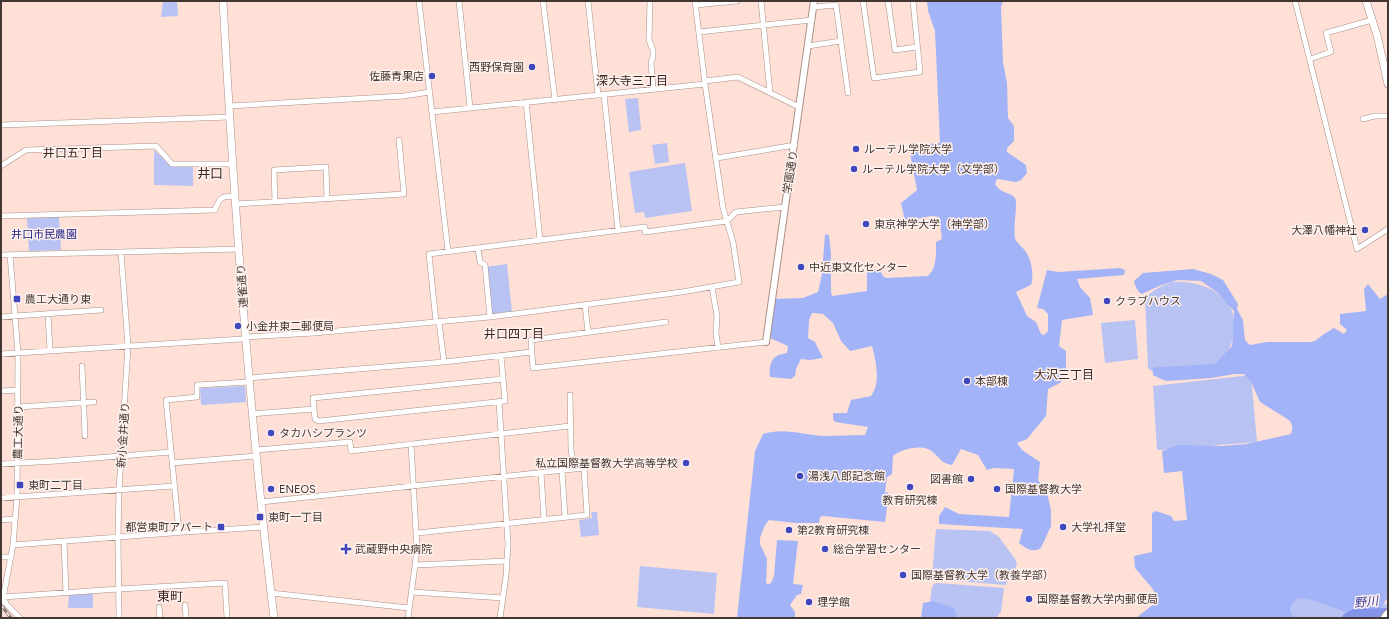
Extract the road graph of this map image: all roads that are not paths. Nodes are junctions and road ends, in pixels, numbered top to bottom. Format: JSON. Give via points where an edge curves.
{"nodes":[{"id":1,"x":223,"y":1,"type":"edge"},
{"id":2,"x":419,"y":1,"type":"edge"},
{"id":3,"x":459,"y":1,"type":"edge"},
{"id":4,"x":543,"y":1,"type":"edge"},
{"id":5,"x":588,"y":1,"type":"edge"},
{"id":6,"x":650,"y":1,"type":"edge"},
{"id":7,"x":738,"y":1,"type":"edge"},
{"id":8,"x":761,"y":1,"type":"edge"},
{"id":9,"x":863,"y":1,"type":"edge"},
{"id":10,"x":888,"y":1,"type":"edge"},
{"id":11,"x":913,"y":1,"type":"edge"},
{"id":12,"x":1295,"y":1,"type":"edge"},
{"id":13,"x":1366,"y":1,"type":"edge"},
{"id":14,"x":696,"y":3,"type":"edge"},
{"id":15,"x":814,"y":4,"type":"edge"},
{"id":16,"x":812,"y":20,"type":"junction"},
{"id":17,"x":1372,"y":20,"type":"junction"},
{"id":18,"x":763,"y":25,"type":"junction"},
{"id":19,"x":699,"y":32,"type":"junction"},
{"id":20,"x":840,"y":41,"type":"junction"},
{"id":21,"x":808,"y":46,"type":"junction"},
{"id":22,"x":917,"y":47,"type":"junction"},
{"id":23,"x":1310,"y":59,"type":"junction"},
{"id":24,"x":705,"y":82,"type":"junction"},
{"id":25,"x":1388,"y":84,"type":"edge"},
{"id":26,"x":653,"y":89,"type":"junction"},
{"id":27,"x":430,"y":92,"type":"junction"},
{"id":28,"x":770,"y":93,"type":"junction"},
{"id":29,"x":848,"y":93,"type":"dead end"},
{"id":30,"x":604,"y":94,"type":"junction"},
{"id":31,"x":598,"y":95,"type":"junction"},
{"id":32,"x":555,"y":100,"type":"junction"},
{"id":33,"x":526,"y":102,"type":"junction"},
{"id":34,"x":229,"y":106,"type":"junction"},
{"id":35,"x":799,"y":107,"type":"junction"},
{"id":36,"x":470,"y":108,"type":"junction"},
{"id":37,"x":432,"y":112,"type":"junction"},
{"id":38,"x":1388,"y":116,"type":"edge"},
{"id":39,"x":230,"y":117,"type":"junction"},
{"id":40,"x":1362,"y":119,"type":"dead end"},
{"id":41,"x":1,"y":125,"type":"edge"},
{"id":42,"x":399,"y":140,"type":"dead end"},
{"id":43,"x":795,"y":145,"type":"junction"},
{"id":44,"x":717,"y":158,"type":"junction"},
{"id":45,"x":233,"y":164,"type":"junction"},
{"id":46,"x":1,"y":166,"type":"edge"},
{"id":47,"x":235,"y":196,"type":"junction"},
{"id":48,"x":327,"y":199,"type":"junction"},
{"id":49,"x":275,"y":202,"type":"junction"},
{"id":50,"x":236,"y":204,"type":"junction"},
{"id":51,"x":784,"y":207,"type":"junction"},
{"id":52,"x":1,"y":216,"type":"edge"},
{"id":53,"x":727,"y":221,"type":"junction"},
{"id":54,"x":1388,"y":229,"type":"edge"},
{"id":55,"x":618,"y":230,"type":"junction"},
{"id":56,"x":540,"y":240,"type":"junction"},
{"id":57,"x":478,"y":248,"type":"junction"},
{"id":58,"x":240,"y":249,"type":"junction"},
{"id":59,"x":448,"y":251,"type":"junction"},
{"id":60,"x":121,"y":252,"type":"junction"},
{"id":61,"x":1,"y":255,"type":"edge"},
{"id":62,"x":10,"y":255,"type":"junction"},
{"id":63,"x":712,"y":287,"type":"junction"},
{"id":64,"x":585,"y":305,"type":"junction"},
{"id":65,"x":101,"y":310,"type":"dead end"},
{"id":66,"x":48,"y":314,"type":"junction"},
{"id":67,"x":490,"y":316,"type":"junction"},
{"id":68,"x":1,"y":317,"type":"edge"},
{"id":69,"x":15,"y":317,"type":"junction"},
{"id":70,"x":438,"y":322,"type":"junction"},
{"id":71,"x":666,"y":322,"type":"dead end"},
{"id":72,"x":588,"y":332,"type":"junction"},
{"id":73,"x":246,"y":336,"type":"junction"},
{"id":74,"x":766,"y":342,"type":"joint"},
{"id":75,"x":128,"y":346,"type":"junction"},
{"id":76,"x":718,"y":348,"type":"junction"},
{"id":77,"x":50,"y":351,"type":"junction"},
{"id":78,"x":531,"y":352,"type":"junction"},
{"id":79,"x":18,"y":353,"type":"junction"},
{"id":80,"x":1,"y":354,"type":"edge"},
{"id":81,"x":501,"y":355,"type":"junction"},
{"id":82,"x":444,"y":362,"type":"junction"},
{"id":83,"x":82,"y":366,"type":"dead end"},
{"id":84,"x":503,"y":379,"type":"junction"},
{"id":85,"x":249,"y":380,"type":"junction"},
{"id":86,"x":18,"y":390,"type":"junction"},
{"id":87,"x":1,"y":391,"type":"edge"},
{"id":88,"x":570,"y":395,"type":"dead end"},
{"id":89,"x":499,"y":401,"type":"junction"},
{"id":90,"x":94,"y":402,"type":"dead end"},
{"id":91,"x":84,"y":403,"type":"junction"},
{"id":92,"x":18,"y":407,"type":"junction"},
{"id":93,"x":314,"y":410,"type":"junction"},
{"id":94,"x":252,"y":414,"type":"junction"},
{"id":95,"x":570,"y":426,"type":"junction"},
{"id":96,"x":501,"y":434,"type":"junction"},
{"id":97,"x":86,"y":436,"type":"dead end"},
{"id":98,"x":411,"y":444,"type":"junction"},
{"id":99,"x":171,"y":452,"type":"junction"},
{"id":100,"x":256,"y":453,"type":"junction"},
{"id":101,"x":121,"y":455,"type":"junction"},
{"id":102,"x":172,"y":462,"type":"junction"},
{"id":103,"x":17,"y":463,"type":"junction"},
{"id":104,"x":1,"y":464,"type":"edge"},
{"id":105,"x":574,"y":469,"type":"junction"},
{"id":106,"x":562,"y":470,"type":"junction"},
{"id":107,"x":541,"y":473,"type":"junction"},
{"id":108,"x":503,"y":477,"type":"junction"},
{"id":109,"x":174,"y":486,"type":"junction"},
{"id":110,"x":414,"y":486,"type":"junction"},
{"id":111,"x":119,"y":490,"type":"junction"},
{"id":112,"x":17,"y":497,"type":"junction"},
{"id":113,"x":1,"y":498,"type":"edge"},
{"id":114,"x":261,"y":502,"type":"junction"},
{"id":115,"x":565,"y":517,"type":"junction"},
{"id":116,"x":15,"y":519,"type":"junction"},
{"id":117,"x":544,"y":519,"type":"junction"},
{"id":118,"x":1,"y":520,"type":"edge"},
{"id":119,"x":506,"y":523,"type":"junction"},
{"id":120,"x":264,"y":527,"type":"junction"},
{"id":121,"x":179,"y":532,"type":"junction"},
{"id":122,"x":416,"y":533,"type":"junction"},
{"id":123,"x":118,"y":537,"type":"junction"},
{"id":124,"x":64,"y":541,"type":"junction"},
{"id":125,"x":13,"y":544,"type":"junction"},
{"id":126,"x":1,"y":557,"type":"edge"},
{"id":127,"x":11,"y":557,"type":"junction"},
{"id":128,"x":507,"y":561,"type":"junction"},
{"id":129,"x":416,"y":564,"type":"junction"},
{"id":130,"x":119,"y":588,"type":"junction"},
{"id":131,"x":412,"y":592,"type":"junction"},
{"id":132,"x":66,"y":593,"type":"junction"},
{"id":133,"x":271,"y":593,"type":"junction"},
{"id":134,"x":3,"y":597,"type":"junction"},
{"id":135,"x":503,"y":598,"type":"junction"},
{"id":136,"x":185,"y":605,"type":"dead end"},
{"id":137,"x":159,"y":606,"type":"dead end"},
{"id":138,"x":409,"y":608,"type":"junction"},
{"id":139,"x":1,"y":609,"type":"edge"},
{"id":140,"x":1388,"y":614,"type":"edge"},
{"id":141,"x":20,"y":618,"type":"edge"},
{"id":142,"x":119,"y":618,"type":"edge"},
{"id":143,"x":160,"y":618,"type":"edge"},
{"id":144,"x":186,"y":618,"type":"edge"},
{"id":145,"x":228,"y":618,"type":"edge"},
{"id":146,"x":274,"y":618,"type":"edge"},
{"id":147,"x":408,"y":618,"type":"edge"},
{"id":148,"x":500,"y":618,"type":"edge"},
{"id":149,"x":1385,"y":618,"type":"edge"}],
"edges":[{"from":1,"to":34,"type":"main road","name":"連雀通り"},
{"from":2,"to":27,"type":"street"},
{"from":3,"to":36,"type":"street"},
{"from":4,"to":32,"type":"street"},
{"from":5,"to":31,"type":"street"},
{"from":6,"to":26,"type":"street","via":[[649,40],[653,50]]},
{"from":7,"to":14,"type":"street"},
{"from":8,"to":18,"type":"street"},
{"from":9,"to":22,"type":"street","via":[[874,78],[920,72]]},
{"from":10,"to":22,"type":"street","via":[[895,50]]},
{"from":11,"to":22,"type":"street"},
{"from":12,"to":23,"type":"street"},
{"from":13,"to":17,"type":"main road"},
{"from":14,"to":19,"type":"street"},
{"from":15,"to":16,"type":"street","name":"学園通り"},
{"from":15,"to":20,"type":"street","via":[[836,5]]},
{"from":16,"to":18,"type":"street"},
{"from":16,"to":21,"type":"street","name":"学園通り"},
{"from":17,"to":23,"type":"street","via":[[1326,33],[1331,52]]},
{"from":17,"to":25,"type":"main road"},
{"from":18,"to":19,"type":"street"},
{"from":18,"to":28,"type":"street"},
{"from":19,"to":24,"type":"street"},
{"from":20,"to":21,"type":"street"},
{"from":20,"to":29,"type":"street"},
{"from":21,"to":35,"type":"street","name":"学園通り"},
{"from":23,"to":54,"type":"street","via":[[1357,249]]},
{"from":24,"to":26,"type":"street"},
{"from":24,"to":28,"type":"street","via":[[738,77]]},
{"from":24,"to":44,"type":"street"},
{"from":26,"to":30,"type":"street"},
{"from":27,"to":34,"type":"street","via":[[404,96]]},
{"from":27,"to":37,"type":"street"},
{"from":28,"to":35,"type":"street"},
{"from":30,"to":31,"type":"street"},
{"from":30,"to":55,"type":"street"},
{"from":31,"to":32,"type":"street"},
{"from":32,"to":33,"type":"street"},
{"from":33,"to":36,"type":"street"},
{"from":33,"to":56,"type":"street"},
{"from":34,"to":39,"type":"main road","name":"連雀通り"},
{"from":35,"to":43,"type":"street","name":"学園通り"},
{"from":36,"to":37,"type":"street"},
{"from":37,"to":59,"type":"street"},
{"from":38,"to":40,"type":"street"},
{"from":39,"to":41,"type":"street"},
{"from":39,"to":45,"type":"main road","name":"連雀通り"},
{"from":42,"to":48,"type":"street","via":[[404,194]]},
{"from":43,"to":44,"type":"street"},
{"from":43,"to":51,"type":"street","name":"学園通り"},
{"from":44,"to":53,"type":"street"},
{"from":45,"to":46,"type":"street","via":[[172,164],[156,146],[26,150]]},
{"from":45,"to":47,"type":"main road","name":"連雀通り"},
{"from":47,"to":50,"type":"main road","name":"連雀通り"},
{"from":47,"to":52,"type":"street","via":[[224,196],[219,200],[215,210]]},
{"from":48,"to":49,"type":"street"},
{"from":48,"to":49,"type":"street","via":[[326,167],[274,170]]},
{"from":49,"to":50,"type":"street"},
{"from":50,"to":58,"type":"main road","name":"連雀通り"},
{"from":51,"to":53,"type":"street","via":[[736,212]]},
{"from":51,"to":74,"type":"street","name":"学園通り"},
{"from":53,"to":55,"type":"street","via":[[646,232],[644,227]]},
{"from":53,"to":63,"type":"street","via":[[739,282]]},
{"from":55,"to":56,"type":"street"},
{"from":56,"to":57,"type":"street"},
{"from":57,"to":59,"type":"street"},
{"from":57,"to":67,"type":"street","via":[[480,262],[485,265]]},
{"from":58,"to":60,"type":"street"},
{"from":58,"to":73,"type":"main road","name":"連雀通り"},
{"from":59,"to":70,"type":"street","via":[[429,254]]},
{"from":60,"to":62,"type":"street"},
{"from":60,"to":75,"type":"street","name":"新小金井通り"},
{"from":61,"to":62,"type":"street"},
{"from":62,"to":69,"type":"street","name":"農工大通り"},
{"from":63,"to":64,"type":"street"},
{"from":63,"to":76,"type":"street","via":[[717,316]]},
{"from":64,"to":67,"type":"street"},
{"from":64,"to":72,"type":"street"},
{"from":65,"to":66,"type":"street"},
{"from":66,"to":69,"type":"street"},
{"from":66,"to":77,"type":"street"},
{"from":67,"to":70,"type":"street"},
{"from":68,"to":69,"type":"street"},
{"from":69,"to":79,"type":"street","name":"農工大通り"},
{"from":70,"to":73,"type":"street"},
{"from":70,"to":82,"type":"street"},
{"from":71,"to":72,"type":"street"},
{"from":72,"to":78,"type":"street","via":[[531,340]]},
{"from":73,"to":75,"type":"street","via":[[242,339]]},
{"from":73,"to":85,"type":"main road","name":"連雀通り"},
{"from":74,"to":76,"type":"street"},
{"from":75,"to":77,"type":"street"},
{"from":75,"to":101,"type":"street","name":"新小金井通り"},
{"from":76,"to":78,"type":"street","via":[[533,368]]},
{"from":77,"to":79,"type":"street"},
{"from":78,"to":81,"type":"street"},
{"from":79,"to":80,"type":"street"},
{"from":79,"to":86,"type":"street","name":"農工大通り"},
{"from":81,"to":82,"type":"street"},
{"from":81,"to":84,"type":"street"},
{"from":82,"to":85,"type":"street"},
{"from":83,"to":91,"type":"street"},
{"from":84,"to":89,"type":"street","via":[[505,401]]},
{"from":84,"to":93,"type":"street","via":[[312,398]]},
{"from":85,"to":94,"type":"main road","name":"連雀通り"},
{"from":85,"to":99,"type":"street","via":[[197,385],[197,398],[166,400]]},
{"from":86,"to":87,"type":"street"},
{"from":86,"to":92,"type":"street","name":"農工大通り"},
{"from":88,"to":95,"type":"street"},
{"from":89,"to":93,"type":"street","via":[[319,421],[315,419]]},
{"from":89,"to":96,"type":"street"},
{"from":90,"to":91,"type":"street"},
{"from":91,"to":92,"type":"street"},
{"from":91,"to":97,"type":"street"},
{"from":92,"to":103,"type":"street","name":"農工大通り"},
{"from":93,"to":94,"type":"street"},
{"from":94,"to":100,"type":"main road","name":"連雀通り"},
{"from":95,"to":96,"type":"street"},
{"from":95,"to":105,"type":"street"},
{"from":96,"to":98,"type":"street"},
{"from":96,"to":108,"type":"street"},
{"from":98,"to":100,"type":"street","via":[[351,451],[350,442]]},
{"from":98,"to":110,"type":"street"},
{"from":99,"to":101,"type":"street"},
{"from":99,"to":102,"type":"street"},
{"from":100,"to":102,"type":"street"},
{"from":100,"to":114,"type":"main road","name":"連雀通り"},
{"from":101,"to":103,"type":"street"},
{"from":101,"to":111,"type":"street","name":"新小金井通り"},
{"from":102,"to":109,"type":"street"},
{"from":103,"to":104,"type":"street"},
{"from":103,"to":112,"type":"street","name":"農工大通り"},
{"from":105,"to":106,"type":"street"},
{"from":105,"to":115,"type":"street","via":[[584,468],[587,515]]},
{"from":106,"to":107,"type":"street"},
{"from":106,"to":115,"type":"street"},
{"from":107,"to":108,"type":"street"},
{"from":107,"to":117,"type":"street"},
{"from":108,"to":110,"type":"street"},
{"from":108,"to":119,"type":"street"},
{"from":109,"to":111,"type":"street"},
{"from":109,"to":121,"type":"street"},
{"from":110,"to":114,"type":"street"},
{"from":110,"to":122,"type":"street"},
{"from":111,"to":112,"type":"street"},
{"from":111,"to":123,"type":"street","name":"新小金井通り"},
{"from":112,"to":113,"type":"street"},
{"from":112,"to":116,"type":"street","name":"農工大通り"},
{"from":114,"to":120,"type":"main road","name":"連雀通り"},
{"from":115,"to":117,"type":"street"},
{"from":116,"to":118,"type":"street"},
{"from":116,"to":125,"type":"street","name":"農工大通り"},
{"from":117,"to":119,"type":"street"},
{"from":119,"to":122,"type":"street"},
{"from":119,"to":128,"type":"street"},
{"from":120,"to":121,"type":"street"},
{"from":120,"to":133,"type":"main road","name":"連雀通り"},
{"from":121,"to":123,"type":"street"},
{"from":122,"to":129,"type":"street"},
{"from":123,"to":124,"type":"street"},
{"from":123,"to":130,"type":"street","name":"新小金井通り"},
{"from":124,"to":125,"type":"street"},
{"from":124,"to":132,"type":"street"},
{"from":125,"to":127,"type":"street","name":"農工大通り"},
{"from":126,"to":127,"type":"street"},
{"from":127,"to":134,"type":"street","name":"農工大通り"},
{"from":128,"to":129,"type":"street"},
{"from":128,"to":135,"type":"street"},
{"from":129,"to":131,"type":"street"},
{"from":130,"to":132,"type":"street"},
{"from":130,"to":142,"type":"street","name":"新小金井通り"},
{"from":130,"to":145,"type":"street","via":[[225,583]]},
{"from":131,"to":135,"type":"street"},
{"from":131,"to":138,"type":"street"},
{"from":132,"to":134,"type":"street"},
{"from":133,"to":138,"type":"street"},
{"from":133,"to":146,"type":"main road","name":"連雀通り"},
{"from":134,"to":139,"type":"street","name":"農工大通り"},
{"from":134,"to":141,"type":"street"},
{"from":135,"to":148,"type":"street"},
{"from":136,"to":144,"type":"street"},
{"from":137,"to":143,"type":"street"},
{"from":138,"to":147,"type":"street"},
{"from":140,"to":149,"type":"main road"}]}
